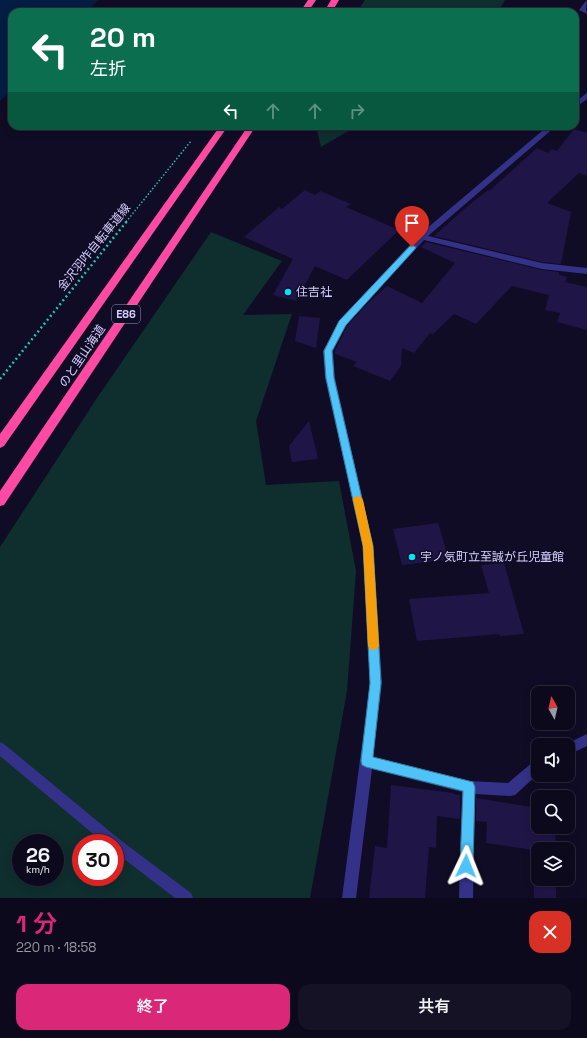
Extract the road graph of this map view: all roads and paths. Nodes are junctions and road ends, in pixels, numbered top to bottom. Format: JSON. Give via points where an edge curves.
{"nodes":[{"id":1,"x":587,"y":3,"type":"edge"},
{"id":2,"x":587,"y":12,"type":"edge"},
{"id":3,"x":587,"y":95,"type":"edge"},
{"id":4,"x":579,"y":102,"type":"edge"},
{"id":5,"x":221,"y":130,"type":"edge"},
{"id":6,"x":249,"y":130,"type":"edge"},
{"id":7,"x":547,"y":130,"type":"edge"},
{"id":8,"x":193,"y":138,"type":"dead end"},
{"id":9,"x":422,"y":237,"type":"junction"},
{"id":10,"x":587,"y":271,"type":"edge"},
{"id":11,"x":0,"y":380,"type":"edge"},
{"id":12,"x":0,"y":443,"type":"edge"},
{"id":13,"x":0,"y":501,"type":"edge"},
{"id":14,"x":587,"y":740,"type":"edge"},
{"id":15,"x":575,"y":746,"type":"edge"},
{"id":16,"x":0,"y":748,"type":"edge"},
{"id":17,"x":366,"y":761,"type":"junction"},
{"id":18,"x":531,"y":772,"type":"edge"},
{"id":19,"x":469,"y":787,"type":"junction"},
{"id":20,"x":102,"y":834,"type":"edge"},
{"id":21,"x":124,"y":852,"type":"edge"},
{"id":22,"x":186,"y":898,"type":"edge"},
{"id":23,"x":349,"y":898,"type":"edge"},
{"id":24,"x":466,"y":898,"type":"edge"}],
"edges":[{"from":1,"to":2,"type":"street","via":[[582,10]]},
{"from":3,"to":4,"type":"street"},
{"from":5,"to":12,"type":"highway","name":"のと里山海道","number":"E86"},
{"from":6,"to":13,"type":"highway","name":"のと里山海道","number":"E86"},
{"from":7,"to":9,"type":"street"},
{"from":8,"to":11,"type":"path","name":"金沢羽咋自転車道線"},
{"from":9,"to":10,"type":"street","via":[[542,266]]},
{"from":9,"to":17,"type":"street","via":[[342,323],[328,351],[330,378],[368,546],[376,683]]},
{"from":14,"to":15,"type":"street"},
{"from":16,"to":20,"type":"street"},
{"from":17,"to":19,"type":"street"},
{"from":17,"to":23,"type":"street"},
{"from":18,"to":19,"type":"street","via":[[510,790]]},
{"from":19,"to":24,"type":"street"},
{"from":21,"to":22,"type":"street"}]}
